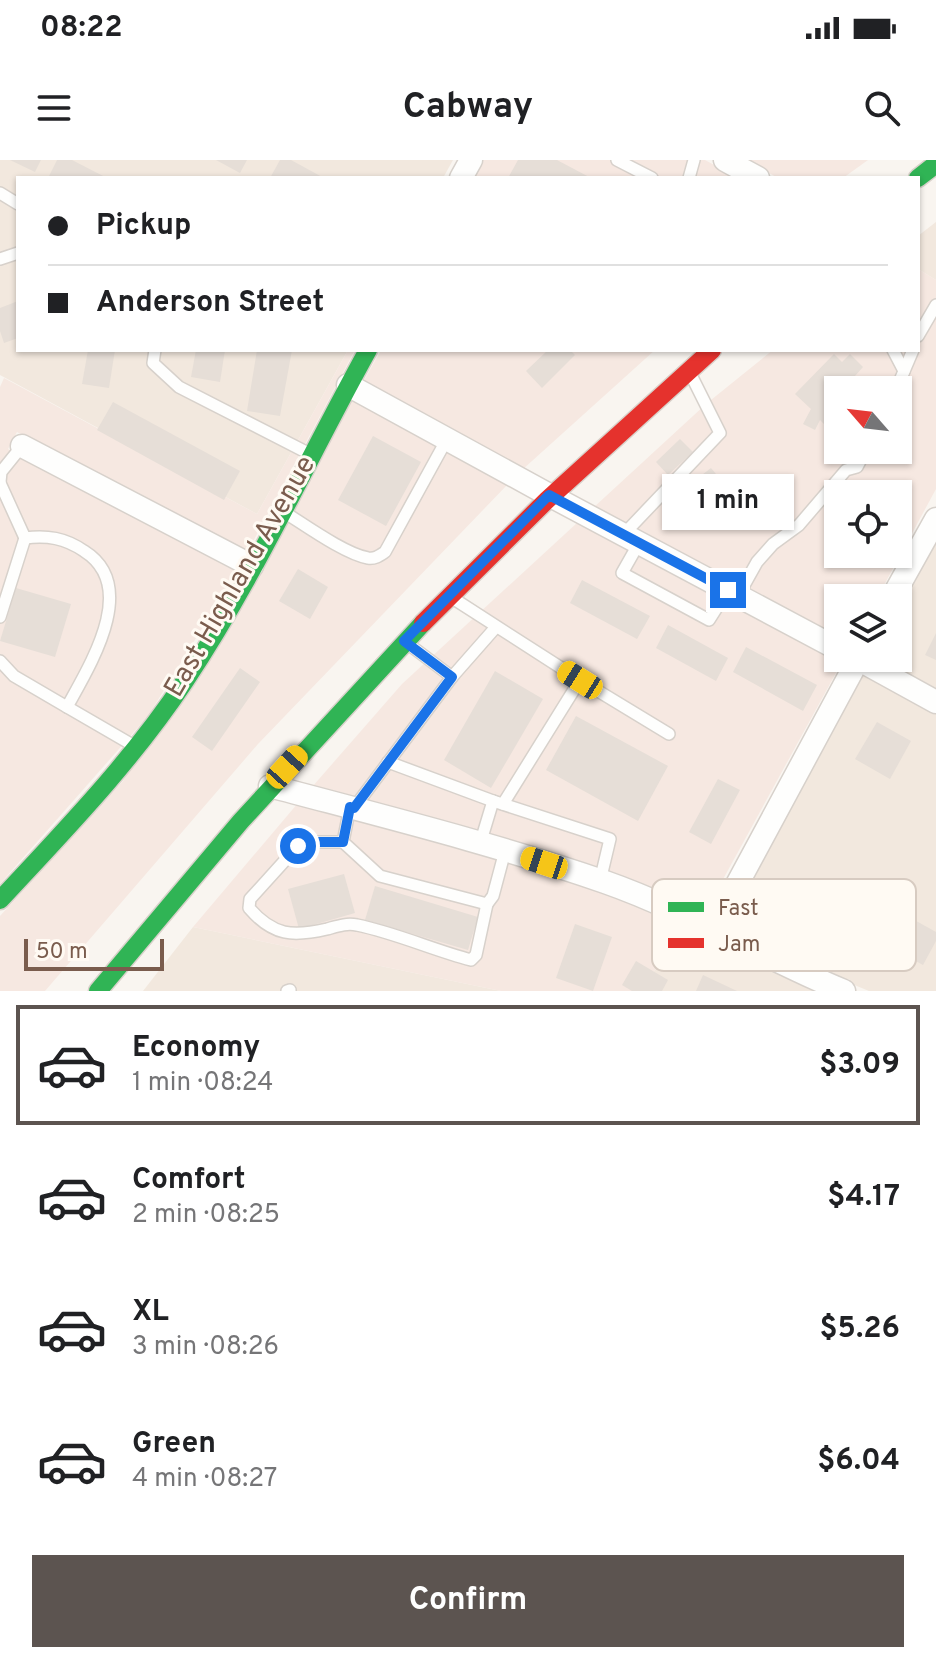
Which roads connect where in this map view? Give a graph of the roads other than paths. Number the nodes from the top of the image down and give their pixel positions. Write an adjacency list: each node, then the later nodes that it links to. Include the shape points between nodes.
1 (617, 160): 4 (lane)
2 (725, 160): 5 (street)
3 (936, 164): 6 (main road)
4 (648, 176)
5 (754, 176)
6 (920, 176)
7 (936, 305): 8 (lane)
8 (920, 333)
9 (155, 352): 20 (lane, via 153,363 179,387)
10 (367, 352): 17 (main road, East Highland Avenue)
11 (710, 352): 14 (main road)
12 (894, 352): 15 (lane)
13 (912, 352): 15 (lane)
14 (688, 370): 23 (main road); 27 (lane, via 720,433)
15 (904, 371): 16 (lane)
16 (902, 376)
17 (348, 385): 18 (street); 20 (main road, East Highland Avenue)
18 (447, 439): 23 (street); 24 (lane, via 385,552 376,558 353,553)
19 (22, 446): 22 (lane, via 1,472); 28 (street)
20 (311, 455): 24 (main road, East Highland Avenue)
21 (859, 464): 30 (lane, via 846,470 799,525 773,544)
22 (0, 482): 26 (lane)
23 (549, 495): 27 (street); 31 (main road)
24 (282, 511): 28 (main road, East Highland Avenue)
25 (936, 519): 29 (street)
26 (25, 538): 32 (lane); 42 (lane, via 52,537 76,546 97,561 108,580 109,610 102,636)
27 (631, 539): 30 (street); 30 (lane, via 622,573 709,620)
28 (252, 566): 44 (main road, East Highland Avenue, via 187,680)
29 (900, 584)
30 (733, 593): 35 (street)
31 (448, 596): 33 (lane); 34 (main road)
32 (0, 617)
33 (496, 627): 39 (lane); 40 (lane)
34 (404, 641): 39 (lane); 46 (main road)
35 (824, 641)
36 (0, 661): 42 (lane, via 14,676)
37 (844, 672): 52 (street)
38 (881, 672): 41 (street)
39 (452, 677): 45 (lane)
40 (580, 680): 43 (lane); 47 (lane)
41 (936, 702)
42 (67, 707): 44 (lane)
43 (669, 734)
44 (136, 747): 54 (main road, East Highland Avenue, via 11,881)
45 (388, 762): 47 (lane); 48 (lane)
46 (270, 786): 48 (street); 58 (main road)
47 (498, 802): 50 (lane); 53 (lane, via 610,839)
48 (352, 808): 49 (lane); 50 (street)
49 (343, 842): 56 (lane, via 380,876); 56 (lane, via 298,846 250,899 249,908 281,932 357,925 471,960)
50 (480, 844): 51 (street)
51 (505, 851): 53 (street); 56 (lane)
52 (738, 879)
53 (600, 881): 55 (street)
54 (0, 900)
55 (652, 903)
56 (487, 904)
57 (802, 971): 59 (street)
58 (98, 991)
59 (844, 991)

